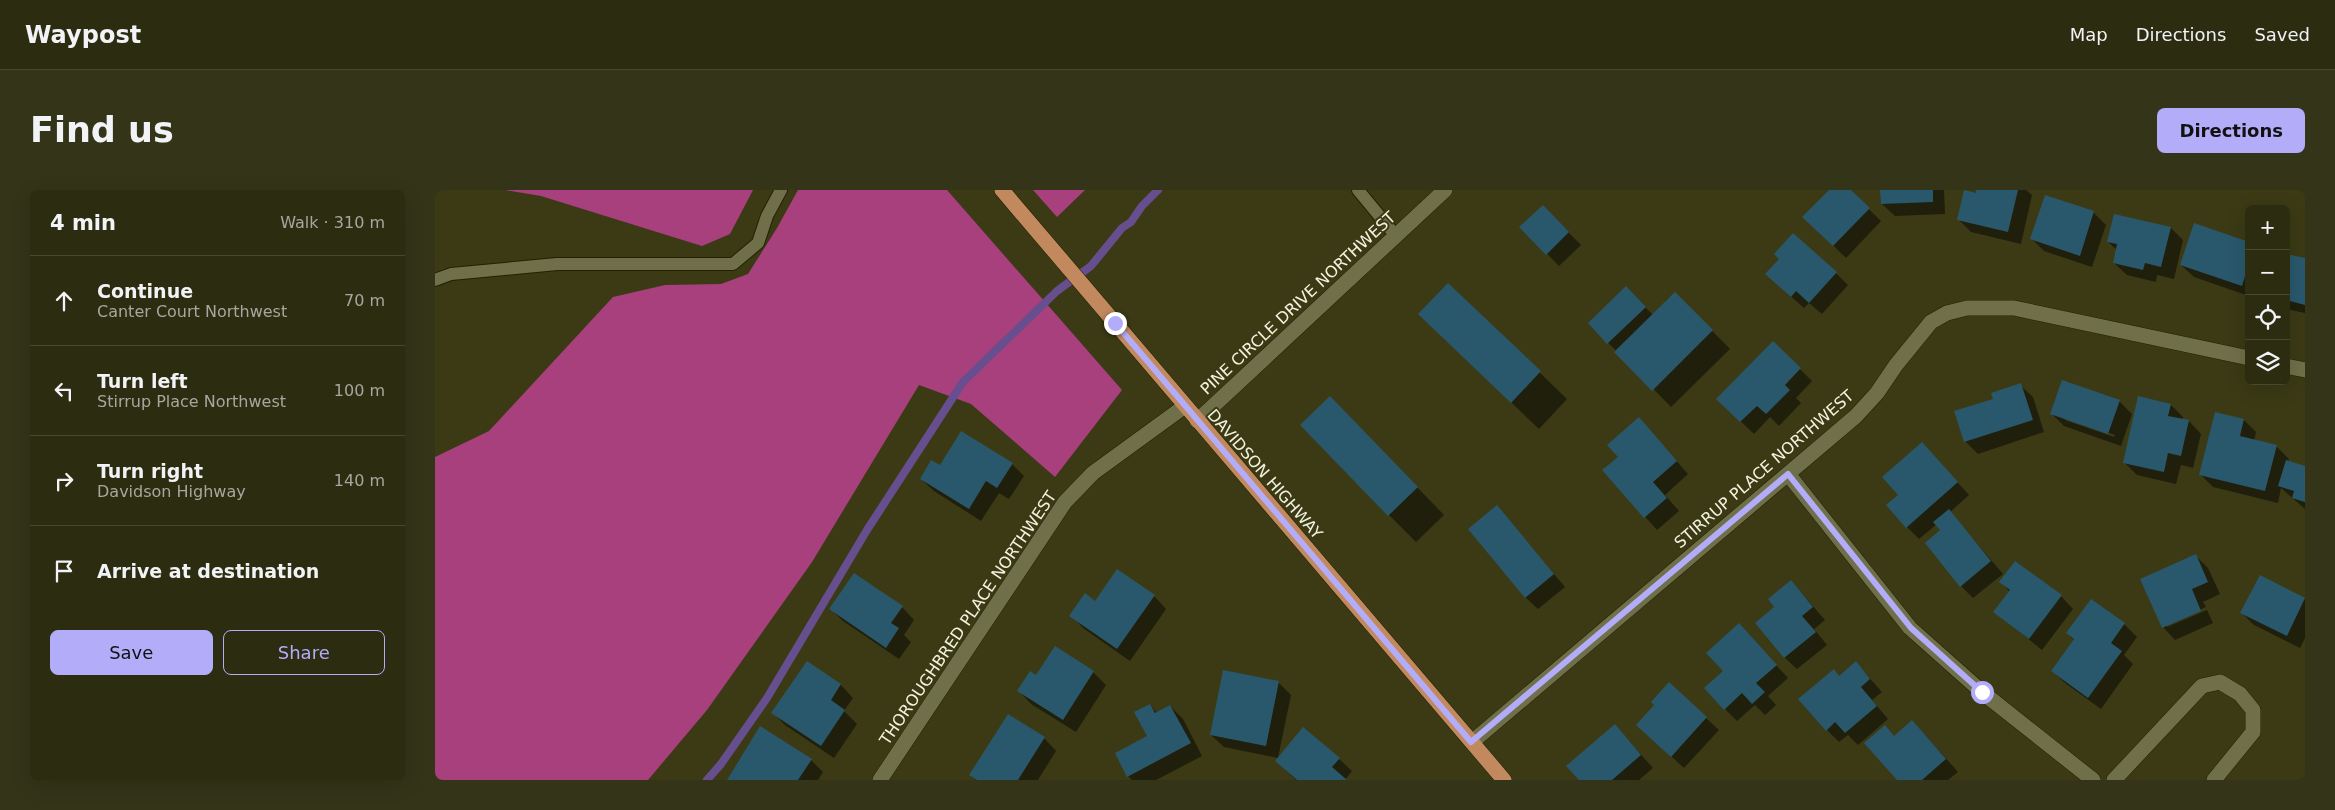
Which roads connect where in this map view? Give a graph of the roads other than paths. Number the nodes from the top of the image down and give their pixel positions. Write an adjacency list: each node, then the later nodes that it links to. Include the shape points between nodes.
1 (781, 190): 6 (lane, via 758,243 733,264 557,264 451,274)
2 (1358, 190): 5 (lane)
3 (1445, 190): 5 (street, PINE CIRCLE DRIVE NORTHWEST)
4 (1006, 195): 10 (main road, DAVIDSON HIGHWAY)
5 (1396, 236): 11 (street, PINE CIRCLE DRIVE NORTHWEST)
6 (435, 280)
7 (2245, 357): 12 (street, STIRRUP PLACE NORTHWEST, via 2014,308 1967,308 1947,313 1931,322 1877,393 1855,416)
8 (2290, 367): 9 (street)
9 (2305, 370)
10 (1185, 406): 11 (main road, DAVIDSON HIGHWAY); 14 (street, THOROUGHBRED PLACE NORTHWEST, via 1093,473 1065,502)
11 (1197, 422): 13 (main road, DAVIDSON HIGHWAY)
12 (1788, 474): 13 (street, STIRRUP PLACE NORTHWEST); 16 (street, via 1911,628 1982,692)
13 (1471, 742): 15 (main road, DAVIDSON HIGHWAY)
14 (880, 780)
15 (1504, 780)
16 (2093, 780)
17 (2114, 780): 18 (street, via 2202,686 2220,682 2240,694 2253,710 2253,732)
18 (2214, 780)

